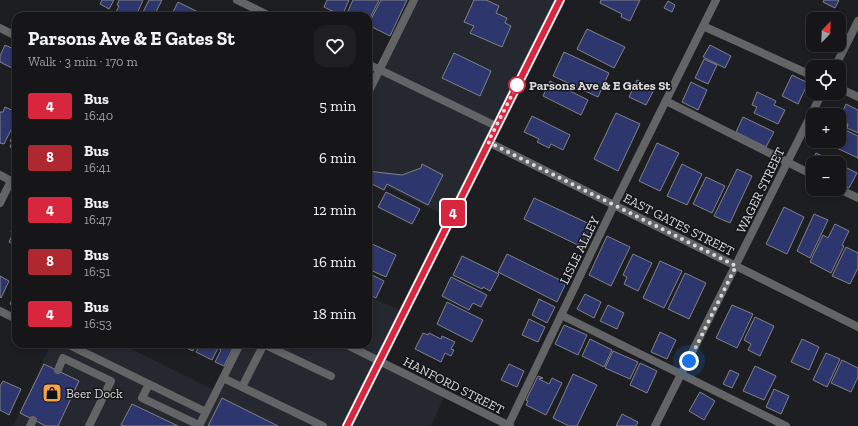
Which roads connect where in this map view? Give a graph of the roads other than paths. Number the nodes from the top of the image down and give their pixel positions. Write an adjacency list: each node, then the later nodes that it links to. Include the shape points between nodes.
1 (237, 0): 5 (street)
2 (414, 0): 12 (street)
3 (560, 0): 19 (main road)
4 (716, 0): 7 (street, LISLE ALLEY)
5 (262, 12)
6 (858, 21): 10 (street)
7 (703, 26): 13 (street); 18 (street, LISLE ALLEY)
8 (0, 28): 9 (street)
9 (12, 34)
10 (838, 60)
11 (372, 66): 12 (street)
12 (379, 69): 14 (street); 19 (street)
13 (806, 73)
14 (372, 84)
15 (846, 92): 16 (street)
16 (858, 98)
17 (819, 100): 21 (street, WAGER STREET)
18 (666, 102): 21 (street); 29 (street, LISLE ALLEY)
19 (496, 126): 20 (main road)
20 (488, 142): 29 (street, EAST GATES STREET); 41 (main road)
21 (788, 162): 22 (street); 30 (street, WAGER STREET)
22 (806, 171)
23 (0, 175): 24 (street)
24 (12, 181)
25 (12, 185): 28 (street)
26 (846, 192): 27 (street)
27 (858, 198)
28 (0, 203)
29 (614, 205): 30 (street, EAST GATES STREET); 32 (street, LISLE ALLEY)
30 (736, 266): 34 (street, EAST GATES STREET); 44 (street, WAGER STREET)
31 (0, 311): 33 (street)
32 (562, 315): 44 (street); 54 (street, LISLE ALLEY)
33 (12, 317)
34 (858, 327)
35 (75, 348): 40 (street)
36 (238, 348): 46 (street)
37 (261, 348): 48 (street)
38 (272, 348): 45 (street)
39 (354, 348): 41 (street, HANFORD STREET)
40 (94, 357): 43 (street); 47 (street)
41 (379, 360): 53 (main road); 54 (street, HANFORD STREET)
42 (58, 370): 43 (street, via 63,358)
43 (88, 370): 50 (street, via 111,381)
44 (682, 374): 55 (street, WAGER STREET); 56 (street)
45 (331, 376)
46 (223, 378): 48 (street); 49 (street)
47 (149, 384): 49 (street); 51 (street, via 142,398)
48 (242, 387): 52 (street)
49 (206, 412): 51 (street)
50 (89, 426)
51 (199, 426)
52 (323, 426)
53 (347, 426)
54 (509, 426)
55 (655, 426)
56 (786, 426)

